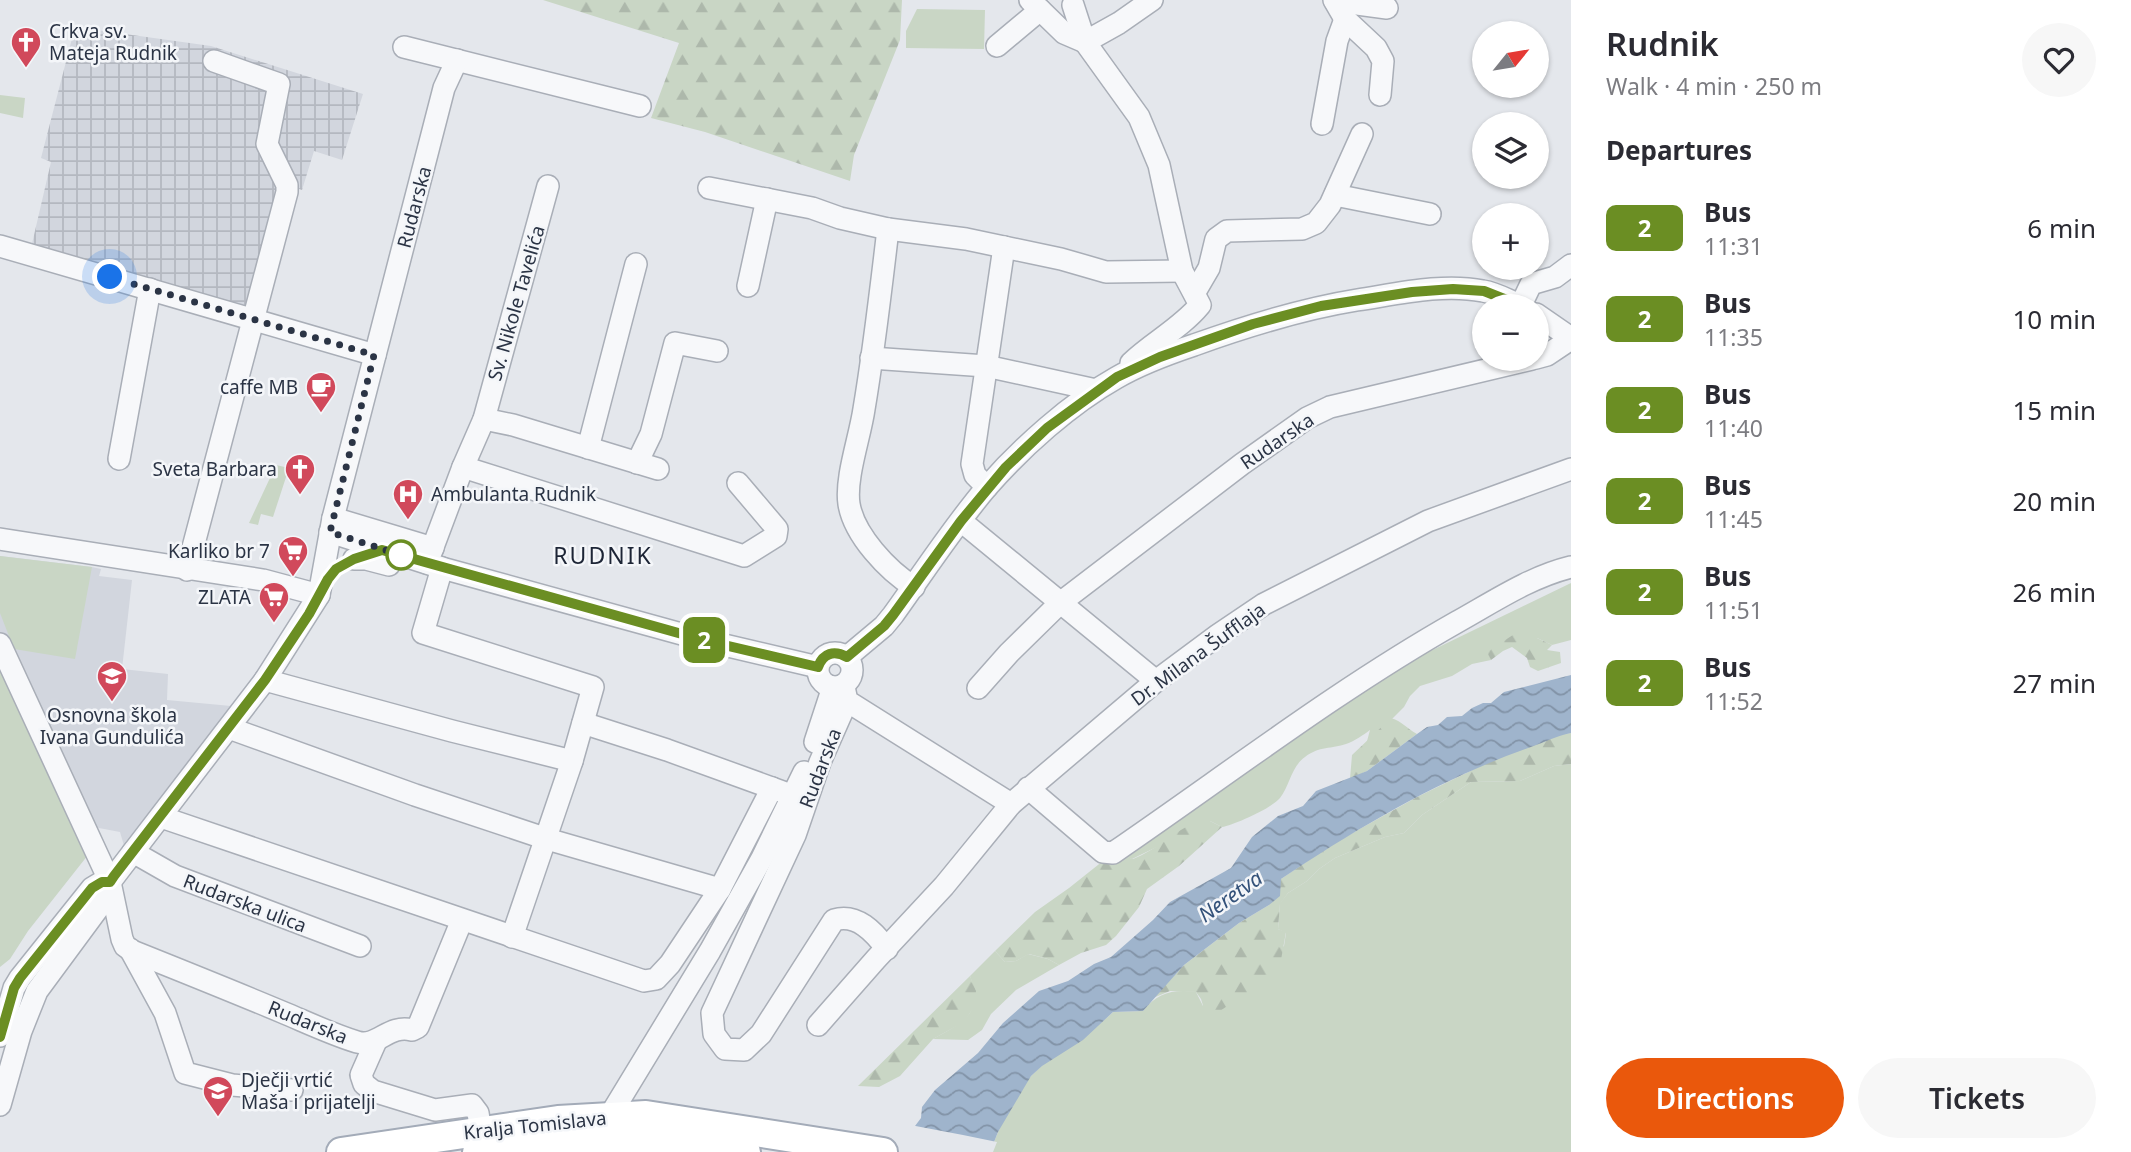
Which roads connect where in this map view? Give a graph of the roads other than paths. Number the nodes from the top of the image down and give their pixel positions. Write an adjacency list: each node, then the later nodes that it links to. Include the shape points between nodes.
1 (1152, 0): 6 (street)
2 (1035, 5): 6 (street, via 1064,33); 7 (street)
3 (1073, 5): 6 (street)
4 (1338, 7): 5 (street); 11 (street, via 1383,61); 13 (street, via 1337,41)
5 (1387, 8)
6 (1086, 42): 25 (street, via 1139,117 1155,155)
7 (997, 46)
8 (404, 47): 9 (street)
9 (457, 60): 12 (street); 36 (street, Rudarska, via 444,88)
10 (214, 61): 31 (street, via 279,84 267,144 287,192)
11 (1380, 95)
12 (640, 106)
13 (1322, 124)
14 (1362, 134): 17 (street)
15 (548, 186): 42 (street, Sv. Nikole Tavelića)
16 (709, 188): 18 (street)
17 (1335, 195): 19 (street); 28 (street, via 1316,223 1302,229 1227,231 1216,239 1209,268)
18 (766, 200): 20 (street); 26 (street)
19 (1430, 214)
20 (888, 229): 22 (street); 37 (street)
21 (0, 246): 27 (street)
22 (1004, 247): 25 (street, via 1106,272); 38 (street)
23 (636, 264): 43 (street)
24 (1571, 265): 30 (street, via 1555,278 1531,284)
25 (1182, 271): 28 (street)
26 (748, 286)
27 (150, 289): 31 (street); 44 (street)
28 (1195, 292): 40 (street, via 1200,305 1192,315 1149,346)
29 (1492, 294): 40 (street, via 1453,289 1321,306 1253,324)
30 (1527, 294)
31 (253, 319): 36 (street); 56 (street)
32 (1549, 323): 33 (street)
33 (1571, 339): 35 (street, Rudarska)
34 (717, 351): 43 (street, via 675,343 651,434 648,466)
35 (1549, 354)
36 (374, 355): 50 (street, Rudarska)
37 (871, 358): 38 (street); 57 (street, via 849,504 868,545 900,579)
38 (986, 366): 41 (street); 48 (street, via 972,464)
39 (1480, 371): 59 (street, Rudarska, via 1330,407 1307,418)
40 (1117, 377): 41 (street)
41 (1096, 390): 48 (street, via 1047,428)
42 (484, 419): 43 (street); 45 (street, Sv. Nikole Tavelića)
43 (588, 448)
44 (118, 459)
45 (463, 467): 47 (street, via 744,556 776,536 777,529); 54 (street, Sv. Nikole Tavelića)
46 (1571, 470): 64 (street, Dr. Milana Šufflaja, via 1428,521 1333,567 1264,604)
47 (738, 483)
48 (987, 487): 49 (street)
49 (961, 521): 57 (street); 59 (street)
50 (331, 525): 52 (street); 54 (street); 58 (street, Rudarska)
51 (0, 539): 56 (street)
52 (382, 550): 53 (street); 54 (street)
53 (354, 559): 54 (street, via 423,574); 58 (street, via 336,569)
54 (436, 561): 62 (street, via 707,641); 67 (street, via 423,633 593,687)
55 (1571, 567): 71 (street, via 1516,589 1419,644 1113,853 1103,852)
56 (187, 570): 58 (street, via 262,580)
57 (914, 587): 61 (street, via 884,626)
58 (319, 595): 63 (street, Rudarska)
59 (1060, 603): 64 (street); 65 (street, Rudarska)
60 (0, 644): 77 (street)
61 (847, 657): 62 (street, via 828,654); 66 (street, via 852,673)
62 (818, 667): 66 (street, via 823,682)
63 (265, 680): 68 (street, Rudarska); 69 (street)
64 (1156, 681): 71 (street, Dr. Milana Šufflaja)
65 (978, 688)
66 (841, 691): 72 (street, via 823,721); 73 (street, Rudarska); 81 (street, Rudarska, via 795,835 712,1013 714,1034 724,1049 744,1050 761,1034 834,920 855,920)
67 (583, 723): 69 (street); 70 (street, Rudarska)
68 (229, 728): 74 (street, Rudarska); 75 (street)
69 (572, 761): 75 (street)
70 (772, 788): 72 (street); 78 (street, Rudarska)
71 (1028, 788): 73 (street, Dr. Milana Šufflaja)
72 (793, 795): 93 (street, via 710,951)
73 (1011, 804): 81 (street, Dr. Milana Šufflaja)
74 (161, 817): 76 (street, Rudarska); 79 (street, Rudarska)
75 (547, 839): 78 (street); 80 (street)
76 (133, 852): 77 (street, Rudarska); 82 (street, Rudarska ulica, via 175,877)
77 (110, 882): 83 (street, via 122,939); 84 (street, Rudarska, via 92,888); 85 (street, Rudarska, via 99,907)
78 (720, 889): 80 (street, Rudarska, via 656,979 644,981)
79 (462, 920): 80 (street, Rudarska); 88 (street, Rudarska, via 418,1027 384,1033)
80 (512, 937)
81 (891, 944): 86 (street, Dr. Milana Šufflaja)
82 (360, 946)
83 (131, 949): 88 (street, Rudarska, via 359,1042); 89 (street, via 165,1013 185,1073 232,1085)
84 (8, 982): 85 (street); 87 (street, Rudarska)
85 (37, 991): 90 (street, Rudarska)
86 (818, 1024)
87 (0, 1037)
88 (376, 1041): 92 (street, via 361,1074 364,1084 435,1110 472,1105 478,1113)
89 (292, 1090)
90 (0, 1105)
91 (641, 1127): 93 (main road, Kralja Tomislava); 95 (main road, via 701,1145); 96 (main road)
92 (479, 1141): 93 (main road, Kralja Tomislava); 93 (main road, Kralja Tomislava, via 558,1120); 94 (main road, Kralja Tomislava)
93 (584, 1142)
94 (341, 1152)
95 (746, 1152)
96 (883, 1152)

